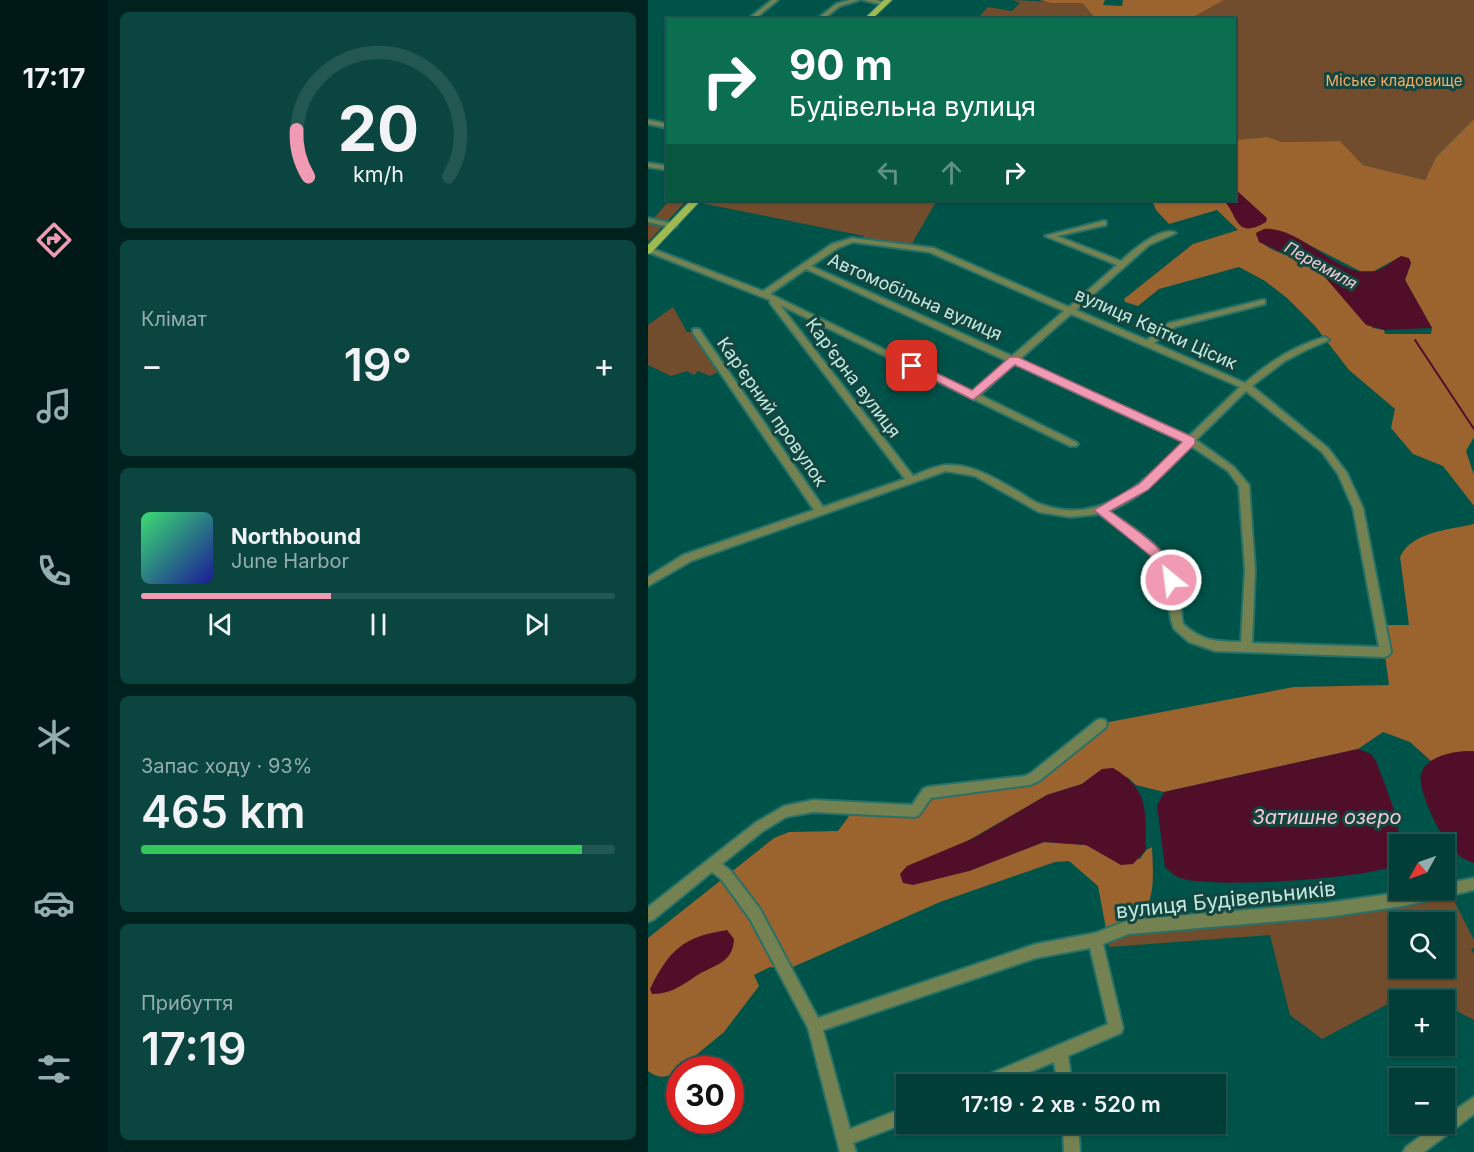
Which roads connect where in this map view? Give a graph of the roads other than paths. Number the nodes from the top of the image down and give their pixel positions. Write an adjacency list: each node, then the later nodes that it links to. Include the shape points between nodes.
1 (775, 0): 6 (street)
2 (856, 0): 7 (street, via 838,5)
3 (866, 0): 4 (street)
4 (875, 1): 5 (street)
5 (886, 2): 8 (main road)
6 (752, 18)
7 (821, 18)
8 (868, 18)
9 (648, 122): 10 (street)
10 (666, 126)
11 (648, 165): 12 (street)
12 (666, 168)
13 (695, 201): 16 (main road)
14 (648, 220): 16 (street)
15 (1103, 223): 19 (street, via 1049,236)
16 (673, 226): 18 (main road)
17 (1172, 233): 19 (street, via 1146,243)
18 (648, 250): 21 (street)
19 (1122, 264): 23 (street)
20 (806, 266): 21 (street, вулиця Квітки Цісик); 23 (street, вулиця Квітки Цісик, via 852,240 910,247 939,252); 27 (street, Автомобільна вулиця)
21 (767, 295): 29 (street); 32 (street, Карʼєрна вулиця)
22 (1262, 302): 26 (street, via 1172,325)
23 (1071, 309): 26 (street, вулиця Квітки Цісик); 27 (street)
24 (696, 331): 34 (street, Карʼєрний провулок)
25 (1325, 340): 28 (street, via 1291,353)
26 (1148, 344): 28 (street, вулиця Квітки Цісик)
27 (1014, 360): 29 (street); 30 (street, Автомобільна вулиця)
28 (1247, 387): 30 (street); 36 (street, вулиця Квітки Цісик, via 1325,450 1346,481 1358,508 1385,652)
29 (973, 396): 31 (street)
30 (1191, 441): 33 (street, via 1143,487); 36 (street, Автомобільна вулиця, via 1232,469 1244,484 1250,570)
31 (1073, 444)
32 (910, 479): 33 (street, via 946,468 961,468 1039,508 1071,513); 34 (street)
33 (1101, 510): 36 (street, via 1165,564 1178,626 1183,632 1215,646)
34 (821, 512): 35 (street, via 687,558)
35 (648, 582)
36 (1246, 647)
37 (1101, 724): 38 (street, via 1026,781 927,793 915,811 813,806 784,812)
38 (712, 864): 40 (street); 42 (street, via 726,875 755,914)
39 (1474, 884): 41 (street, вулиця Будівельників, via 1327,910 1129,927)
40 (648, 915)
41 (1095, 940): 42 (street, вулиця Будівельників, via 1036,951); 43 (street, via 1116,1028)
42 (815, 1026): 49 (street)
43 (1060, 1054): 44 (street); 45 (street)
44 (1009, 1074)
45 (1063, 1074)
46 (1474, 1105): 51 (street)
47 (896, 1120): 49 (street)
48 (1071, 1134): 50 (street)
49 (846, 1146)
50 (1072, 1152)
51 (1412, 1152)

